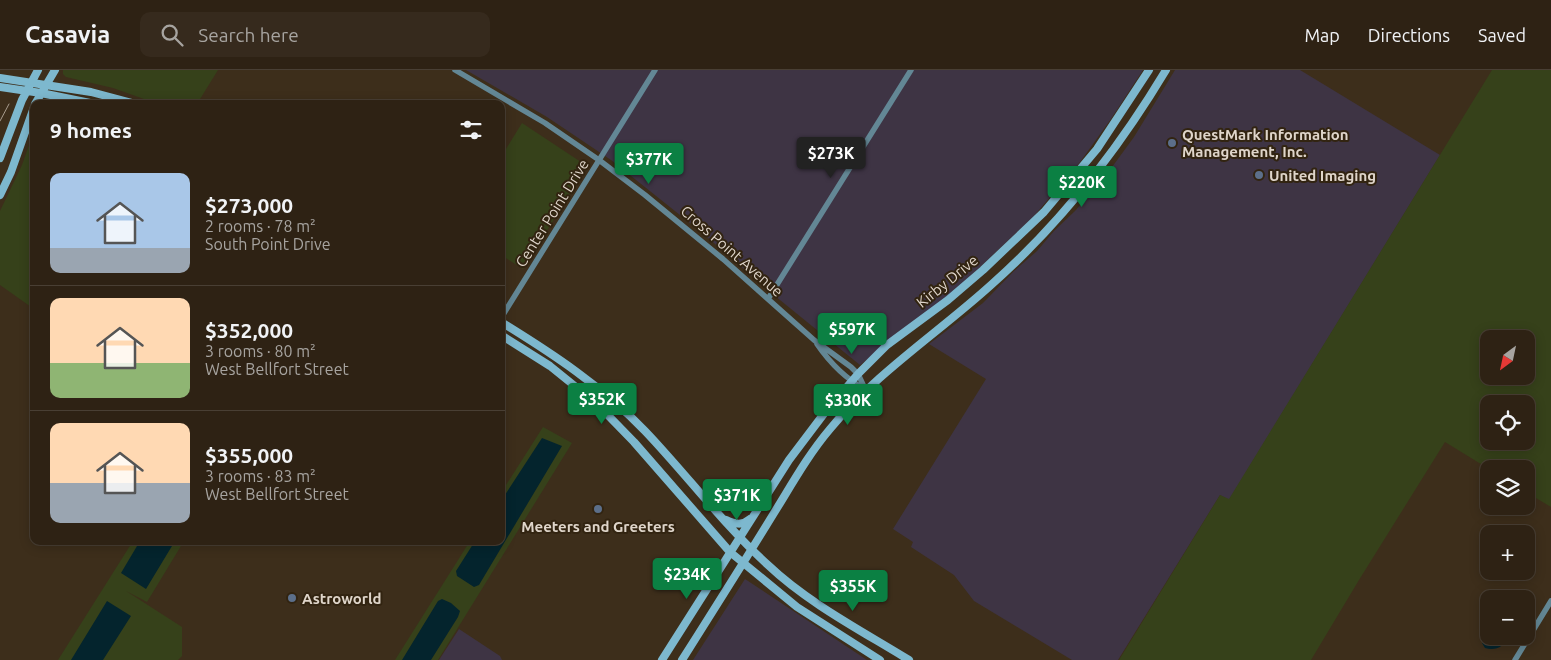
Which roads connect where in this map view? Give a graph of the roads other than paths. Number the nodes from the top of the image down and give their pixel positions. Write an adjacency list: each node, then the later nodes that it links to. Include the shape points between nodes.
1 (38, 70): 9 (main road)
2 (55, 70): 10 (main road)
3 (455, 70): 19 (street, Cross Point Avenue)
4 (655, 70): 19 (street, Center Point Drive)
5 (911, 70): 25 (street)
6 (1148, 70): 20 (main road, Kirby Drive, via 1096,149)
7 (1163, 71): 21 (main road, Kirby Drive, via 1131,126)
8 (0, 78): 9 (main road)
9 (32, 81): 10 (main road); 12 (main road)
10 (46, 84): 13 (main road); 16 (main road)
11 (0, 87): 12 (main road)
12 (26, 91): 13 (main road); 18 (main road)
13 (41, 93): 14 (main road); 15 (main road)
14 (38, 100)
15 (75, 100)
16 (121, 100)
17 (30, 119): 22 (main road)
18 (0, 158)
19 (599, 160): 25 (street, Cross Point Avenue, via 690,231); 27 (street, Center Point Drive)
20 (1079, 169): 21 (main road); 23 (main road, Kirby Drive)
21 (1092, 180): 24 (main road, Kirby Drive)
22 (0, 196)
23 (1024, 231): 24 (main road); 26 (main road, Kirby Drive)
24 (1036, 242): 28 (main road, Kirby Drive)
25 (768, 299): 31 (street, Cross Point Avenue)
26 (948, 300): 28 (main road); 32 (main road, Kirby Drive, via 887,346)
27 (505, 313)
28 (958, 313): 34 (main road, Kirby Drive)
29 (505, 323): 35 (main road, via 584,376)
30 (505, 338): 36 (main road, via 575,385)
31 (814, 340): 32 (street, Cross Point Avenue); 33 (street, Cross Point Avenue)
32 (858, 374): 33 (main road, Kirby Drive); 34 (street, Cross Point Avenue)
33 (851, 382): 34 (street, Cross Point Avenue); 37 (main road, Kirby Drive, via 797,448)
34 (866, 391): 40 (main road, Kirby Drive, via 830,429 802,467)
35 (645, 430): 36 (main road); 38 (main road)
36 (634, 442): 41 (main road)
37 (754, 517): 38 (main road, via 739,524); 39 (main road, Kirby Drive)
38 (722, 518): 39 (main road)
39 (740, 538): 40 (main road); 41 (main road, Kirby Drive)
40 (751, 550): 42 (main road, Kirby Drive); 44 (main road, via 786,581)
41 (730, 552): 42 (main road); 46 (main road, Kirby Drive)
42 (744, 563): 45 (main road, via 797,608); 47 (main road, Kirby Drive)
43 (1551, 601): 50 (street)
44 (839, 617): 45 (main road); 49 (main road)
45 (829, 629): 48 (main road)
46 (662, 660)
47 (682, 660)
48 (880, 660)
49 (909, 660)
50 (1515, 660)

